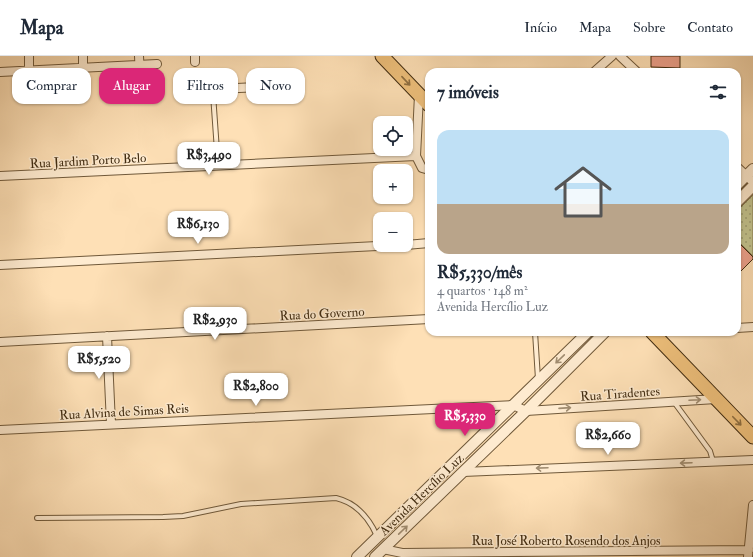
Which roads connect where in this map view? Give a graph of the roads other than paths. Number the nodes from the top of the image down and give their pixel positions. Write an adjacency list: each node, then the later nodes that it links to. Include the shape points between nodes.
1 (29, 56): 8 (street)
2 (83, 56): 9 (street)
3 (382, 56): 14 (main road, one-way to 14)
4 (612, 56): 10 (street)
5 (620, 56): 11 (street)
6 (139, 60): 7 (street); 9 (street)
7 (157, 64)
8 (30, 68)
9 (83, 68)
10 (598, 68)
11 (632, 68)
12 (0, 72): 13 (street)
13 (12, 72)
14 (419, 96): 15 (main road); 17 (street)
15 (425, 101)
16 (214, 104): 18 (lane)
17 (416, 156): 18 (street, Rua Jardim Porto Belo); 19 (street)
18 (218, 166): 22 (street, Rua Jardim Porto Belo)
19 (425, 169)
20 (741, 169): 21 (street)
21 (751, 175): 23 (street)
22 (0, 176)
23 (741, 182)
24 (753, 186): 25 (street)
25 (741, 198)
26 (425, 243): 27 (street)
27 (413, 244)
28 (373, 246): 29 (street)
29 (0, 265)
30 (425, 319): 33 (street, Rua do Governo)
31 (753, 327): 32 (street)
32 (741, 328)
33 (108, 336): 38 (street, Rua do Governo); 44 (street)
34 (535, 336): 39 (lane)
35 (584, 336): 39 (street, Avenida Hercílio Luz, one-way to 39)
36 (600, 336): 43 (street, Avenida Hercílio Luz)
37 (656, 336): 40 (main road)
38 (0, 342)
39 (538, 381): 42 (street, Avenida Hercílio Luz)
40 (716, 399): 41 (street, Rua Tiradentes, one-way to 40); 46 (main road, one-way to 46)
41 (674, 402): 43 (street, Rua Tiradentes, one-way to 41); 48 (lane, via 710,451)
42 (513, 406): 43 (street); 44 (street, Rua Alvina de Simas Reis); 52 (street, Avenida Hercílio Luz)
43 (526, 411): 49 (street, Avenida Hercílio Luz)
44 (111, 424): 45 (street, Rua Alvina de Simas Reis)
45 (0, 430)
46 (753, 437)
47 (753, 460): 48 (street)
48 (713, 462): 49 (street, one-way to 49)
49 (463, 472): 53 (street, Avenida Hercílio Luz, one-way to 49)
50 (753, 505): 54 (street)
51 (38, 518): 52 (lane, via 183,516 241,504 336,498 348,501 370,520)
52 (377, 537): 55 (street, Avenida Hercílio Luz)
53 (383, 549): 54 (street, Rua José Roberto Rosendo dos Anjos, via 402,553); 56 (street, Avenida Hercílio Luz)
54 (749, 554)
55 (357, 557)
56 (375, 557)

